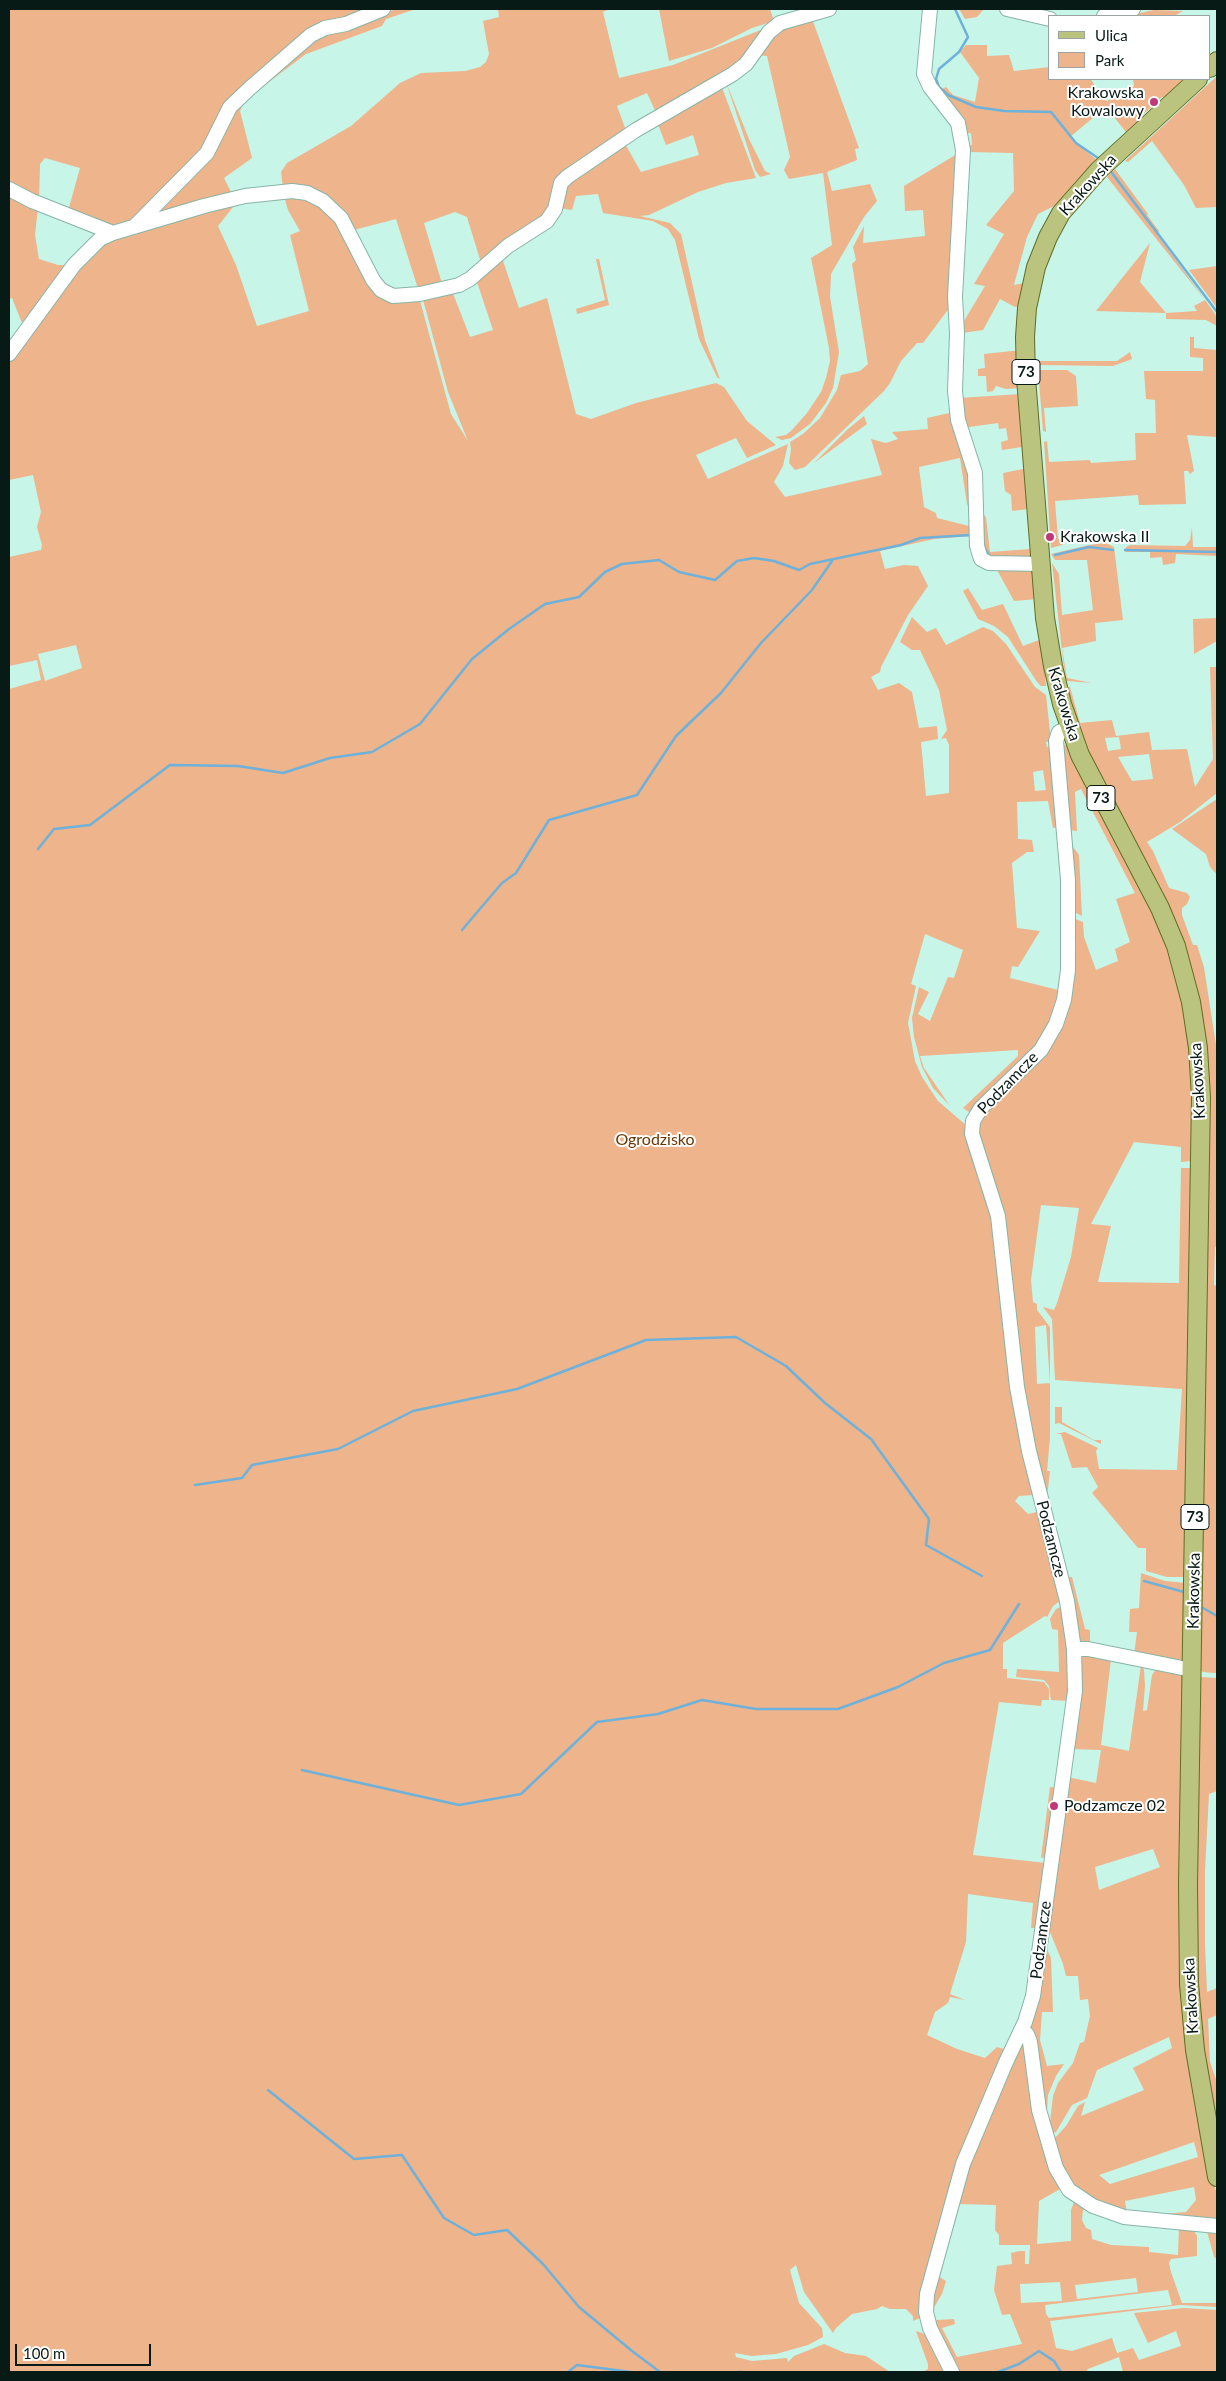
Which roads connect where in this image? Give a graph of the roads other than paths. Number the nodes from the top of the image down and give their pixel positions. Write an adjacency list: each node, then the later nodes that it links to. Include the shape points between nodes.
1 (383, 9): 10 (street, via 311,35 258,81 230,107 207,153)
2 (829, 9): 10 (street, via 780,23 740,69 636,130 567,177 561,183 555,209 547,221 508,246 470,279 452,287 400,297 385,293 373,280 337,212 301,191 245,196)
3 (930, 9): 13 (street, via 924,74 930,87 958,122 963,150 955,297 954,392 958,420 975,473 977,546 981,558 989,563)
4 (1007, 9): 7 (street)
5 (1132, 9): 6 (street)
6 (1108, 15)
7 (1048, 19)
8 (1197, 80): 13 (main road, Krakowska / 73, via 1072,199 1048,237 1036,267 1027,308 1026,378)
9 (9, 189): 11 (street)
10 (133, 227): 11 (street)
11 (113, 233): 12 (street, via 100,239 74,265)
12 (9, 354)
13 (1042, 564): 14 (main road, Krakowska / 73, via 1050,656)
14 (1070, 727): 15 (street, Podzamcze, via 1059,732 1056,741 1068,880 1068,970 1064,1000 1056,1024 1041,1050 981,1108 974,1118 972,1134 998,1216 1023,1421 1067,1600); 16 (main road, Krakowska / 73, via 1092,781 1170,931 1191,1002 1198,1048 1201,1097)
15 (1074, 1649): 16 (street); 17 (street, Podzamcze, via 1074,1702 1036,1981)
16 (1192, 1670): 18 (main road, Krakowska / 73, via 1189,1984 1194,2050)
17 (1021, 2030): 19 (street, via 1030,2042 1039,2110 1056,2168 1068,2190 1093,2206 1124,2217); 20 (street, Podzamcze, via 963,2164 928,2294 926,2312 930,2328)
18 (1217, 2176)
19 (1217, 2226)
20 (952, 2372)

